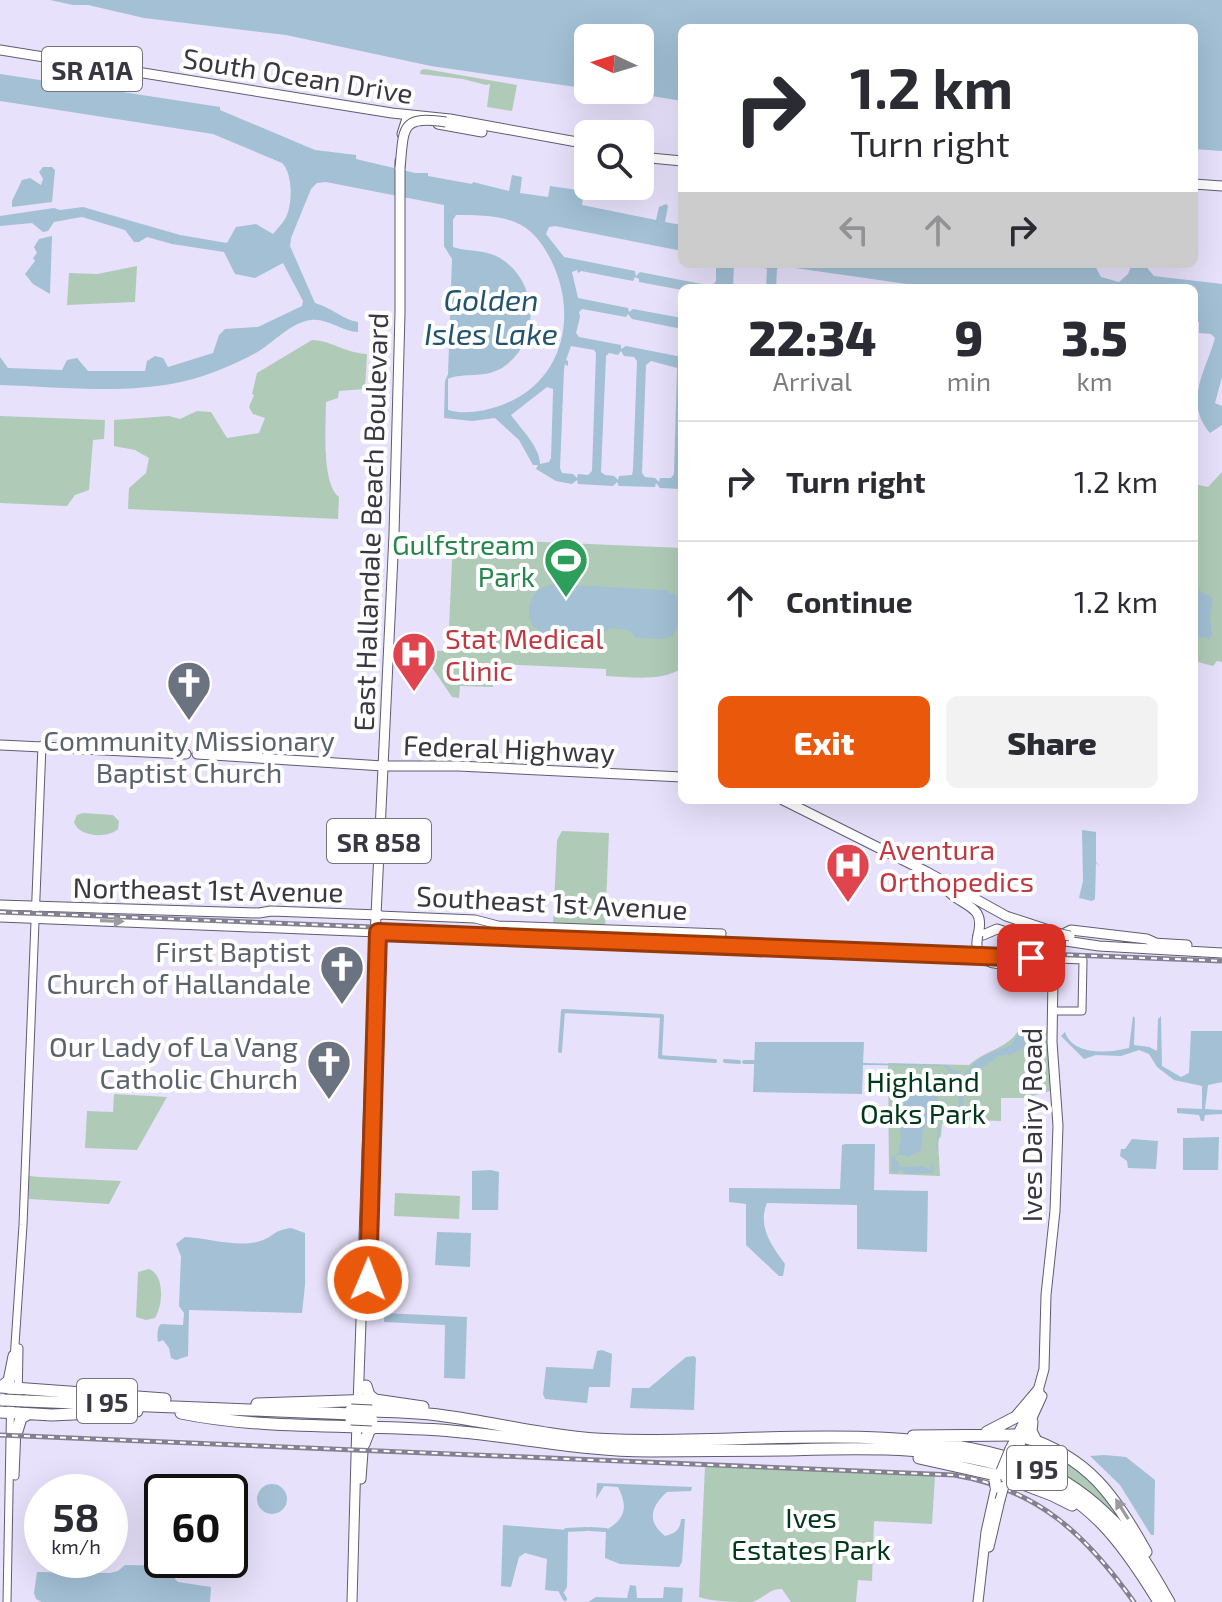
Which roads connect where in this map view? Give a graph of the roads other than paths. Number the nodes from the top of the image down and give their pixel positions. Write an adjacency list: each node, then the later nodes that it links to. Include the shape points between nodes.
1 (0, 52): 3 (main road, South Ocean Drive / SR A1A, via 375,112)
2 (445, 120): 3 (main road, South Ocean Drive / SR A1A); 4 (main road); 5 (main road, South Ocean Drive / SR A1A); 11 (main road, bridge, via 409,124)
3 (409, 122): 4 (main road, South Ocean Drive / SR A1A); 11 (main road, East Hallandale Beach Boulevard / SR 858, bridge); 14 (main road, East Hallandale Beach Boulevard / SR 858, bridge)
4 (434, 124): 6 (main road, South Ocean Drive / SR A1A)
5 (574, 144)
6 (574, 145)
7 (654, 156): 8 (main road)
8 (678, 158)
9 (678, 158): 10 (main road)
10 (654, 159)
11 (400, 168): 14 (main road, East Hallandale Beach Boulevard / SR 858)
12 (1198, 186): 13 (main road)
13 (1221, 187)
14 (401, 206): 15 (main road, East Hallandale Beach Boulevard / SR 858)
15 (401, 236): 16 (main road, East Hallandale Beach Boulevard / SR 858); 17 (main road, East Hallandale Beach Boulevard / SR 858, via 405,305)
16 (395, 479): 17 (main road); 18 (main road, East Hallandale Beach Boulevard / SR 858)
17 (400, 491): 19 (main road, East Hallandale Beach Boulevard / SR 858)
18 (392, 573): 19 (main road); 22 (main road, East Hallandale Beach Boulevard / SR 858)
19 (396, 592): 22 (main road, East Hallandale Beach Boulevard / SR 858)
20 (0, 745): 21 (main road, Federal Highway)
21 (42, 747): 22 (main road, Federal Highway); 32 (main road)
22 (385, 763): 23 (main road, Federal Highway); 23 (main road, Federal Highway); 29 (main road, East Hallandale Beach Boulevard / SR 858)
23 (561, 768): 24 (main road, Federal Highway); 25 (main road, Federal Highway)
24 (678, 774)
25 (678, 774)
26 (780, 804): 28 (main road)
27 (790, 804): 28 (main road)
28 (839, 831): 30 (main road); 34 (main road)
29 (380, 868): 35 (main road, East Hallandale Beach Boulevard / SR 858); 35 (main road, East Hallandale Beach Boulevard / SR 858)
30 (946, 889): 33 (main road); 38 (main road, via 977,912)
31 (0, 905): 32 (main road, Northeast 1st Avenue)
32 (35, 907): 35 (main road, Northeast 1st Avenue); 37 (main road)
33 (980, 908): 34 (main road); 40 (main road, via 1015,926)
34 (994, 909): 40 (main road)
35 (378, 915): 39 (main road, East Hallandale Beach Boulevard / SR 858); 42 (main road, Southeast 1st Avenue, via 722,933)
36 (0, 917): 37 (main road)
37 (34, 918): 39 (main road, one-way to 39); 47 (main road)
38 (980, 930): 40 (main road, via 995,929 1041,944); 45 (main road, Ives Dairy Road, bridge, via 976,949 989,963 1049,971)
39 (377, 932): 42 (main road); 46 (main road, SR 858)
40 (1060, 939): 41 (main road); 41 (main road, via 1073,930); 44 (main road); 45 (main road, Ives Dairy Road, bridge)
41 (1158, 944): 43 (main road)
42 (721, 945): 45 (main road, via 1083,960 1082,1011)
43 (1222, 946)
44 (1222, 953)
45 (1056, 1011): 50 (main road, Ives Dairy Road, via 1061,1182); 50 (main road, Ives Dairy Road, via 1052,1042 1058,1126 1046,1295)
46 (368, 1153): 48 (main road, SR 858); 48 (main road, SR 858)
47 (22, 1238): 49 (main road); 53 (main road)
48 (366, 1258): 51 (main road, SR 858); 51 (main road, SR 858)
49 (14, 1356): 53 (highway)
50 (1049, 1364): 52 (main road, Ives Dairy Road); 60 (main road, Ives Dairy Road)
51 (362, 1386): 58 (highway); 58 (highway, via 370,1396)
52 (1038, 1391): 61 (highway, via 1011,1420); 62 (main road, Ives Dairy Road)
53 (11, 1402): 54 (highway, I 95); 54 (highway, I 95, via 137,1411); 55 (highway); 57 (highway); 69 (main road)
54 (185, 1408): 55 (highway, I 95); 58 (highway, via 248,1421); 59 (highway, I 95)
55 (241, 1409): 56 (highway, I 95); 58 (highway); 59 (highway)
56 (321, 1409): 57 (highway); 58 (highway, I 95)
57 (262, 1410): 58 (highway)
58 (362, 1417): 59 (highway, I 95); 63 (highway, I 95, via 432,1414 616,1440); 65 (highway, I 95, via 614,1450); 66 (main road); 66 (main road, via 356,1461); 72 (highway, via 448,1422 607,1447 869,1445 985,1459 1036,1474 1093,1511)
59 (300, 1418)
60 (1032, 1422): 62 (main road, Ives Dairy Road); 64 (highway)
61 (971, 1435): 62 (highway); 63 (highway)
62 (1020, 1436): 64 (highway); 67 (main road, Ives Dairy Road, bridge)
63 (847, 1438): 72 (highway, I 95, via 976,1450 1055,1477 1107,1515 1136,1549)
64 (1036, 1441): 72 (highway, one-way to 64, via 1111,1494 1076,1462)
65 (807, 1449): 67 (highway, via 892,1453); 68 (highway, I 95, via 906,1450 965,1457 1022,1472 1085,1507)
66 (360, 1476): 70 (main road)
67 (1002, 1482): 68 (highway, via 1052,1495 1082,1511); 71 (main road, Ives Dairy Road)
68 (1130, 1555): 72 (highway, I 95)
69 (8, 1601)
70 (354, 1602)
71 (980, 1602)
72 (1166, 1602)

